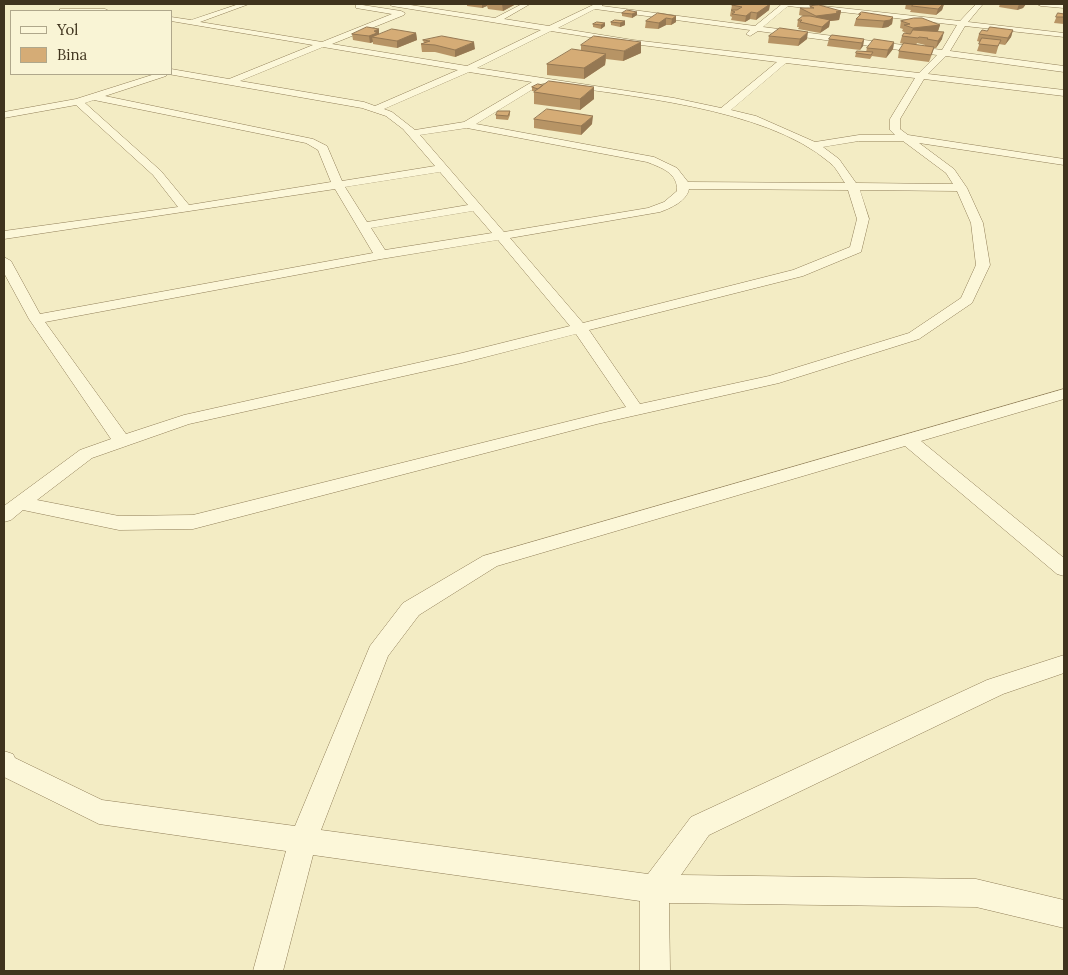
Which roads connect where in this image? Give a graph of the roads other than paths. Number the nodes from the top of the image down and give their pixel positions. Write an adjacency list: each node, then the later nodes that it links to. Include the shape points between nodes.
1 (245, 4): 15 (street)
2 (392, 4): 14 (street)
3 (527, 4): 14 (street)
4 (787, 4): 11 (street); 20 (street)
5 (853, 4): 11 (street)
6 (980, 4): 17 (street)
7 (1041, 4): 10 (street)
8 (597, 5): 19 (street); 20 (street)
9 (359, 6): 12 (street)
10 (1064, 6)
11 (846, 10): 17 (street)
12 (400, 13): 16 (street); 22 (street)
13 (172, 19): 15 (street)
14 (497, 20): 19 (street)
15 (192, 22): 18 (street); 22 (street)
16 (479, 24)
17 (962, 24): 21 (street); 24 (street)
18 (172, 28)
19 (549, 28): 23 (street, via 634,42); 26 (street)
20 (755, 28): 23 (street); 24 (street)
21 (1064, 34)
22 (324, 44): 26 (street); 32 (street)
23 (739, 47): 25 (street)
24 (945, 52): 27 (street); 30 (street)
25 (784, 60): 30 (street); 37 (street)
26 (468, 69): 31 (street); 36 (street)
27 (1064, 69)
28 (172, 72): 32 (street)
29 (160, 75): 34 (street)
30 (921, 76): 33 (street); 41 (street, via 895,119 896,130)
31 (540, 80): 37 (street); 39 (street)
32 (230, 82): 36 (street)
33 (1064, 93)
34 (94, 97): 35 (street); 45 (street, via 309,141 322,148)
35 (78, 102): 38 (street); 50 (street, via 157,172)
36 (376, 109): 40 (street, via 389,114)
37 (724, 112): 42 (street, via 753,118)
38 (4, 115)
39 (467, 125): 40 (street); 46 (street, via 650,159 678,173)
40 (414, 133): 44 (street)
41 (908, 138): 42 (street, via 860,138); 43 (street); 48 (street, via 950,171)
42 (814, 145): 47 (street, via 835,161)
43 (1064, 162)
44 (443, 168): 45 (street); 49 (street)
45 (338, 185): 50 (street); 51 (street)
46 (684, 185): 47 (street); 53 (street, via 683,192 672,202 651,211)
47 (853, 187): 48 (street); 57 (street, via 863,219 856,249 798,273)
48 (961, 188): 59 (street, via 977,223 983,265 967,300 960,306 914,336 773,380)
49 (476, 207): 51 (street); 53 (street)
50 (186, 209): 52 (street)
51 (363, 226): 54 (street)
52 (4, 235)
53 (500, 235): 54 (street); 57 (street)
54 (381, 255): 56 (street)
55 (4, 261): 56 (street)
56 (36, 318): 61 (street)
57 (580, 328): 59 (street); 61 (street, via 462,358 184,420)
58 (1064, 394): 60 (street)
59 (636, 410): 62 (street, via 193,522 119,523)
60 (908, 440): 63 (street); 66 (street, via 490,561 411,609 378,652)
61 (122, 442): 62 (street, via 86,454)
62 (8, 511)
63 (1064, 569)
64 (1064, 664): 67 (street, via 995,687 700,826)
65 (4, 762): 66 (street, via 6,766 99,812)
66 (303, 840): 67 (street); 69 (street)
67 (654, 889): 68 (street, via 976,893); 70 (street)
68 (1064, 914)
69 (268, 971)
70 (655, 971)

